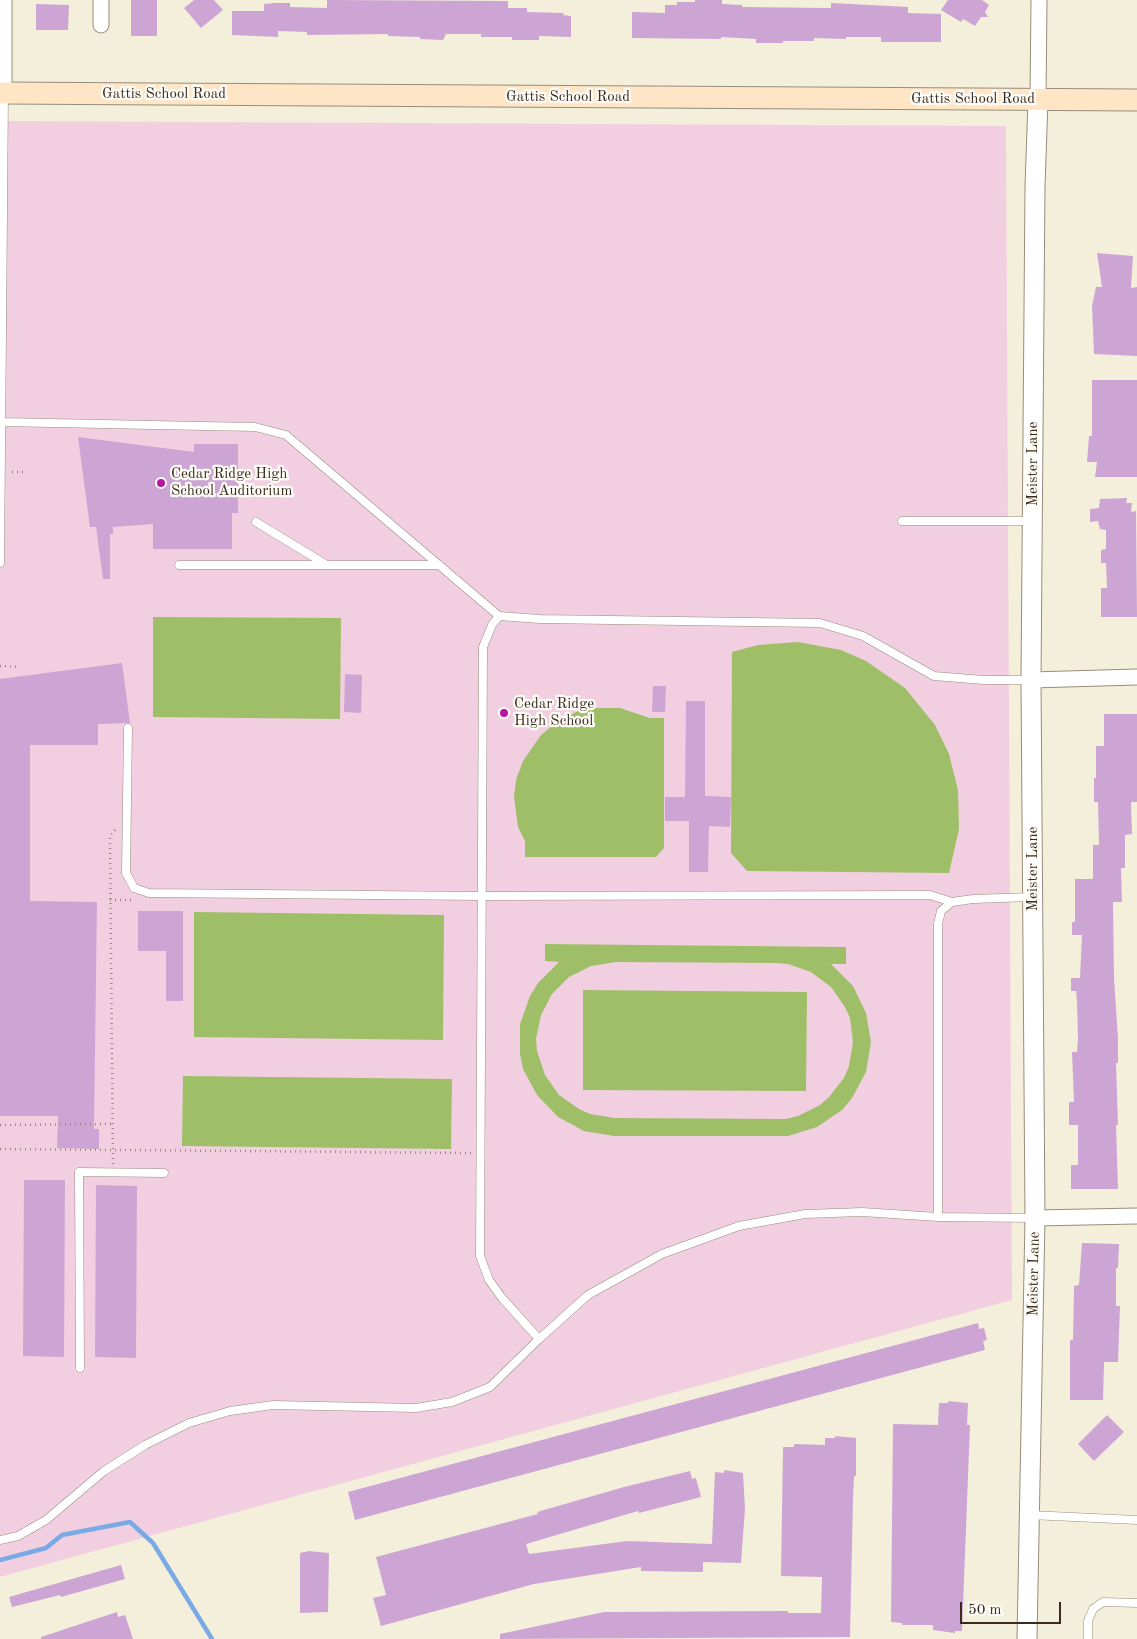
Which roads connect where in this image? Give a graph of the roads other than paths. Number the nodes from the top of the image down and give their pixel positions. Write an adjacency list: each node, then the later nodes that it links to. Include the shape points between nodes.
1 (4, 0): 5 (street)
2 (101, 0): 4 (street)
3 (1039, 0): 6 (street)
4 (101, 25)
5 (2, 93): 6 (main road, Gattis School Road); 8 (lane)
6 (1038, 100): 7 (main road, Gattis School Road); 10 (street, Meister Lane)
7 (1137, 100)
8 (1, 422): 12 (lane); 15 (lane, via 254,427 286,435)
9 (902, 521): 10 (lane)
10 (1032, 521): 18 (street, Meister Lane)
11 (256, 522): 14 (lane)
12 (0, 563)
13 (179, 565): 14 (lane)
14 (326, 565): 15 (lane)
15 (439, 565): 16 (lane)
16 (499, 616): 18 (lane, via 540,620 820,622 863,636 934,676); 20 (lane, via 483,647)
17 (1137, 677): 18 (street)
18 (1031, 680): 21 (street, Meister Lane)
19 (128, 728): 20 (lane, via 126,873 134,888 144,892)
20 (482, 896): 22 (lane, via 930,895); 27 (lane, via 480,1256 489,1280)
21 (1033, 897): 22 (lane, via 973,898); 26 (street, Meister Lane)
22 (952, 902): 25 (lane, via 941,911 938,924)
23 (164, 1173): 28 (lane, via 79,1172)
24 (1137, 1216): 26 (street)
25 (938, 1217): 26 (lane); 27 (lane, via 862,1212 805,1214 739,1226 662,1254 588,1295)
26 (1035, 1218): 29 (street, Meister Lane)
27 (539, 1339): 31 (lane, via 490,1387 452,1402 416,1408 273,1405 230,1411 189,1423 104,1472 46,1520 18,1536)
28 (80, 1368)
29 (1030, 1515): 30 (lane); 33 (street, Meister Lane)
30 (1137, 1520)
31 (0, 1540)
32 (1137, 1602): 34 (lane, via 1103,1602 1094,1609 1088,1621)
33 (1027, 1639)
34 (1088, 1639)

